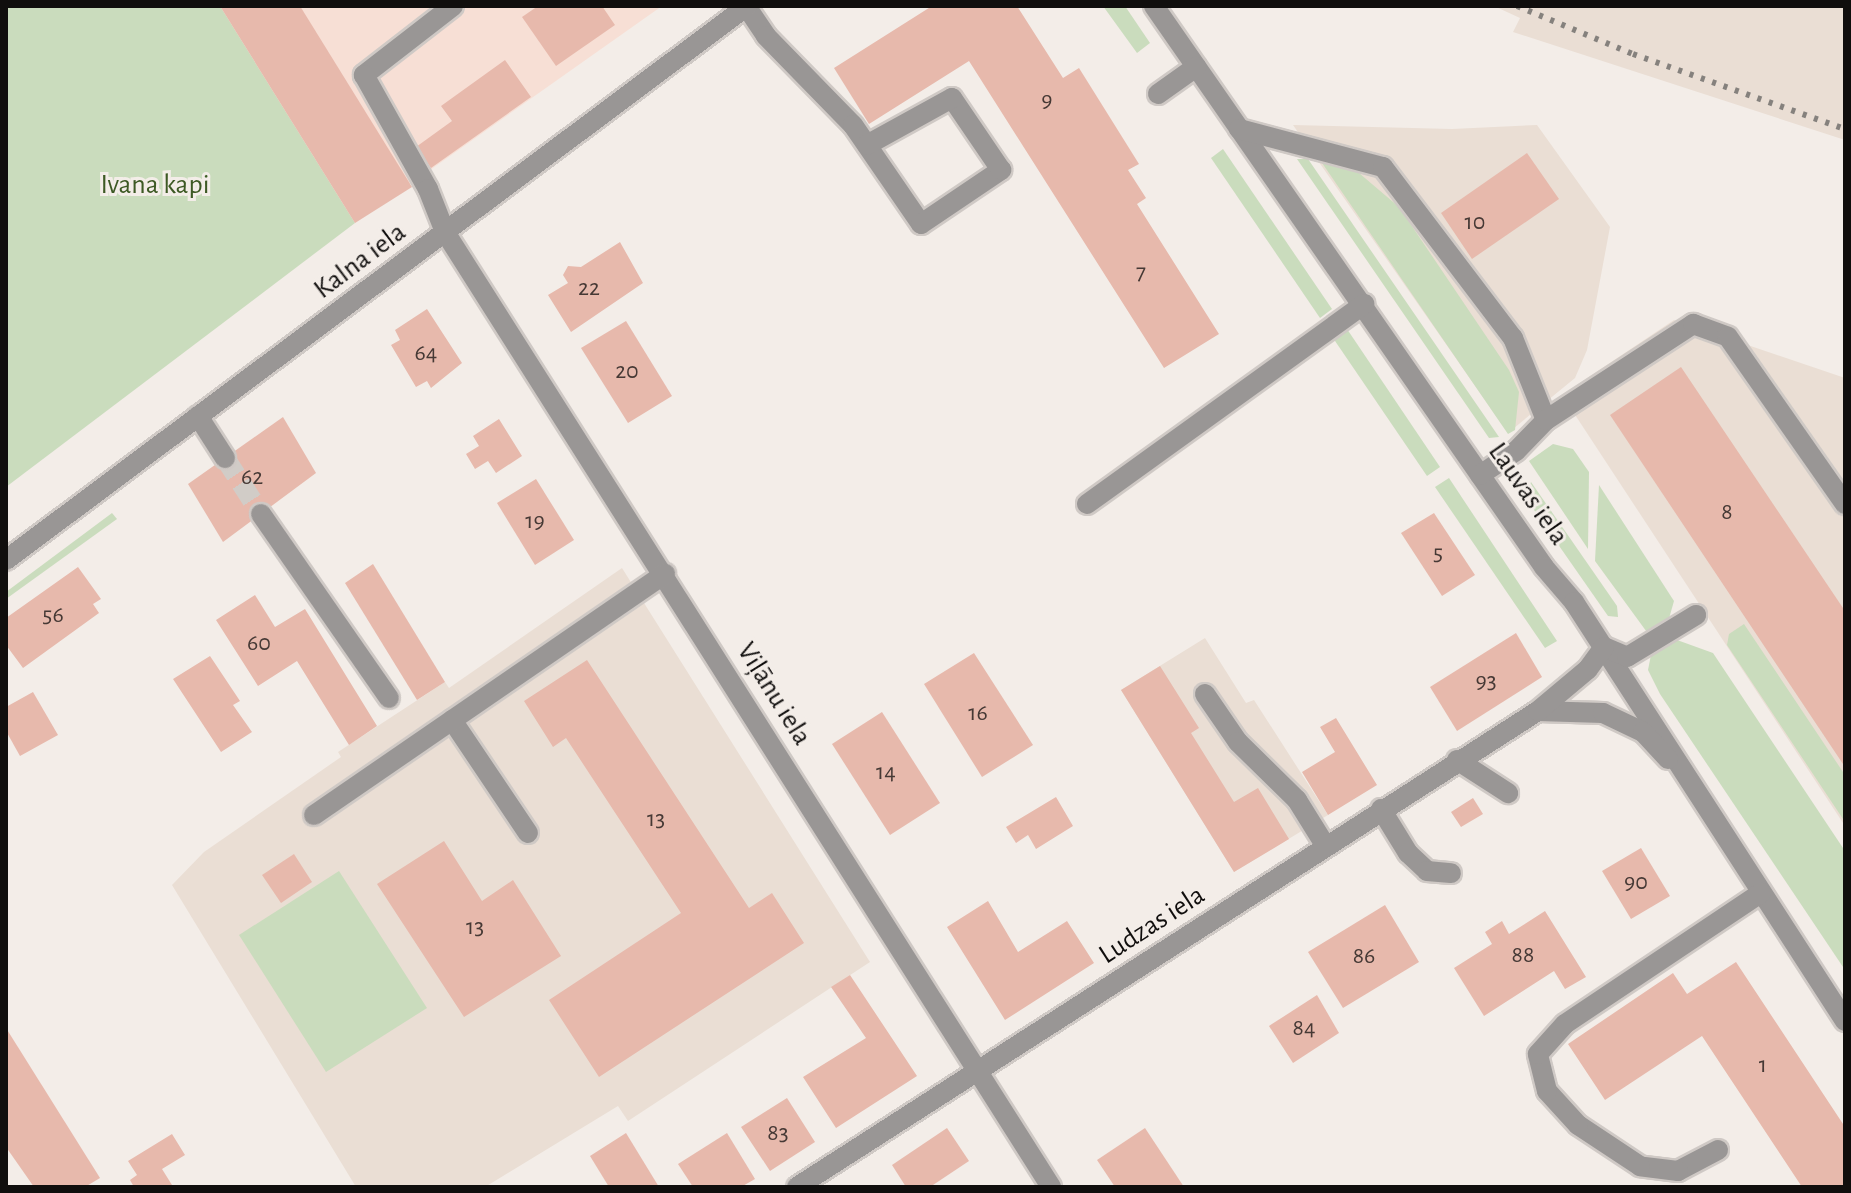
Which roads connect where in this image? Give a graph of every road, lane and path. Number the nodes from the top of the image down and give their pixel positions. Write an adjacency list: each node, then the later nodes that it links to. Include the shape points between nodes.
1 (453, 6): 8 (street, Viļānu iela, via 364,75 428,189)
2 (746, 6): 7 (street, via 766,36); 8 (street, Kalna iela)
3 (1154, 6): 4 (street, Lauvas iela)
4 (1196, 67): 5 (street); 6 (street, Lauvas iela)
5 (1158, 94)
6 (1239, 129): 9 (street, Lauvas iela); 11 (street, via 1383,167 1513,338)
7 (867, 145): 7 (street, via 921,224 1001,170 952,98)
8 (445, 232): 10 (street, Kalna iela); 18 (street, Viļānu iela)
9 (1364, 304): 13 (street, Lauvas iela); 14 (street, via 1202,416)
10 (198, 416): 12 (street); 17 (street, Kalna iela)
11 (1546, 420): 13 (street, via 1516,451); 15 (street, via 1693,324 1728,337)
12 (225, 458)
13 (1480, 475): 20 (street, Lauvas iela)
14 (1087, 504)
15 (1845, 504)
16 (261, 514): 22 (street)
17 (6, 560)
18 (665, 574): 24 (street); 35 (street, Viļānu iela)
19 (1696, 615): 20 (street, via 1627,657)
20 (1604, 647): 23 (street, Ludzas iela, via 1588,669); 26 (street, Lauvas iela, via 1664,734)
21 (1205, 694): 31 (street, via 1238,742 1297,800)
22 (389, 698)
23 (1538, 711): 25 (street, Ludzas iela); 26 (street, via 1603,713 1643,732)
24 (452, 720): 29 (street); 30 (street)
25 (1457, 760): 27 (street); 28 (street, Ludzas iela)
26 (1681, 774): 33 (street, Lauvas iela)
27 (1508, 793)
28 (1381, 809): 31 (street, Ludzas iela); 32 (street, via 1408,853 1427,871)
29 (314, 815)
30 (528, 833)
31 (1325, 845): 35 (street, Ludzas iela)
32 (1451, 873)
33 (1761, 893): 34 (street, Lauvas iela); 36 (street, via 1565,1024 1538,1054 1547,1091 1578,1125 1640,1166 1678,1171)
34 (1845, 1021)
35 (979, 1070): 37 (street, Ludzas iela); 38 (street, Viļānu iela)
36 (1718, 1150)
37 (797, 1187)
38 (1051, 1187)

